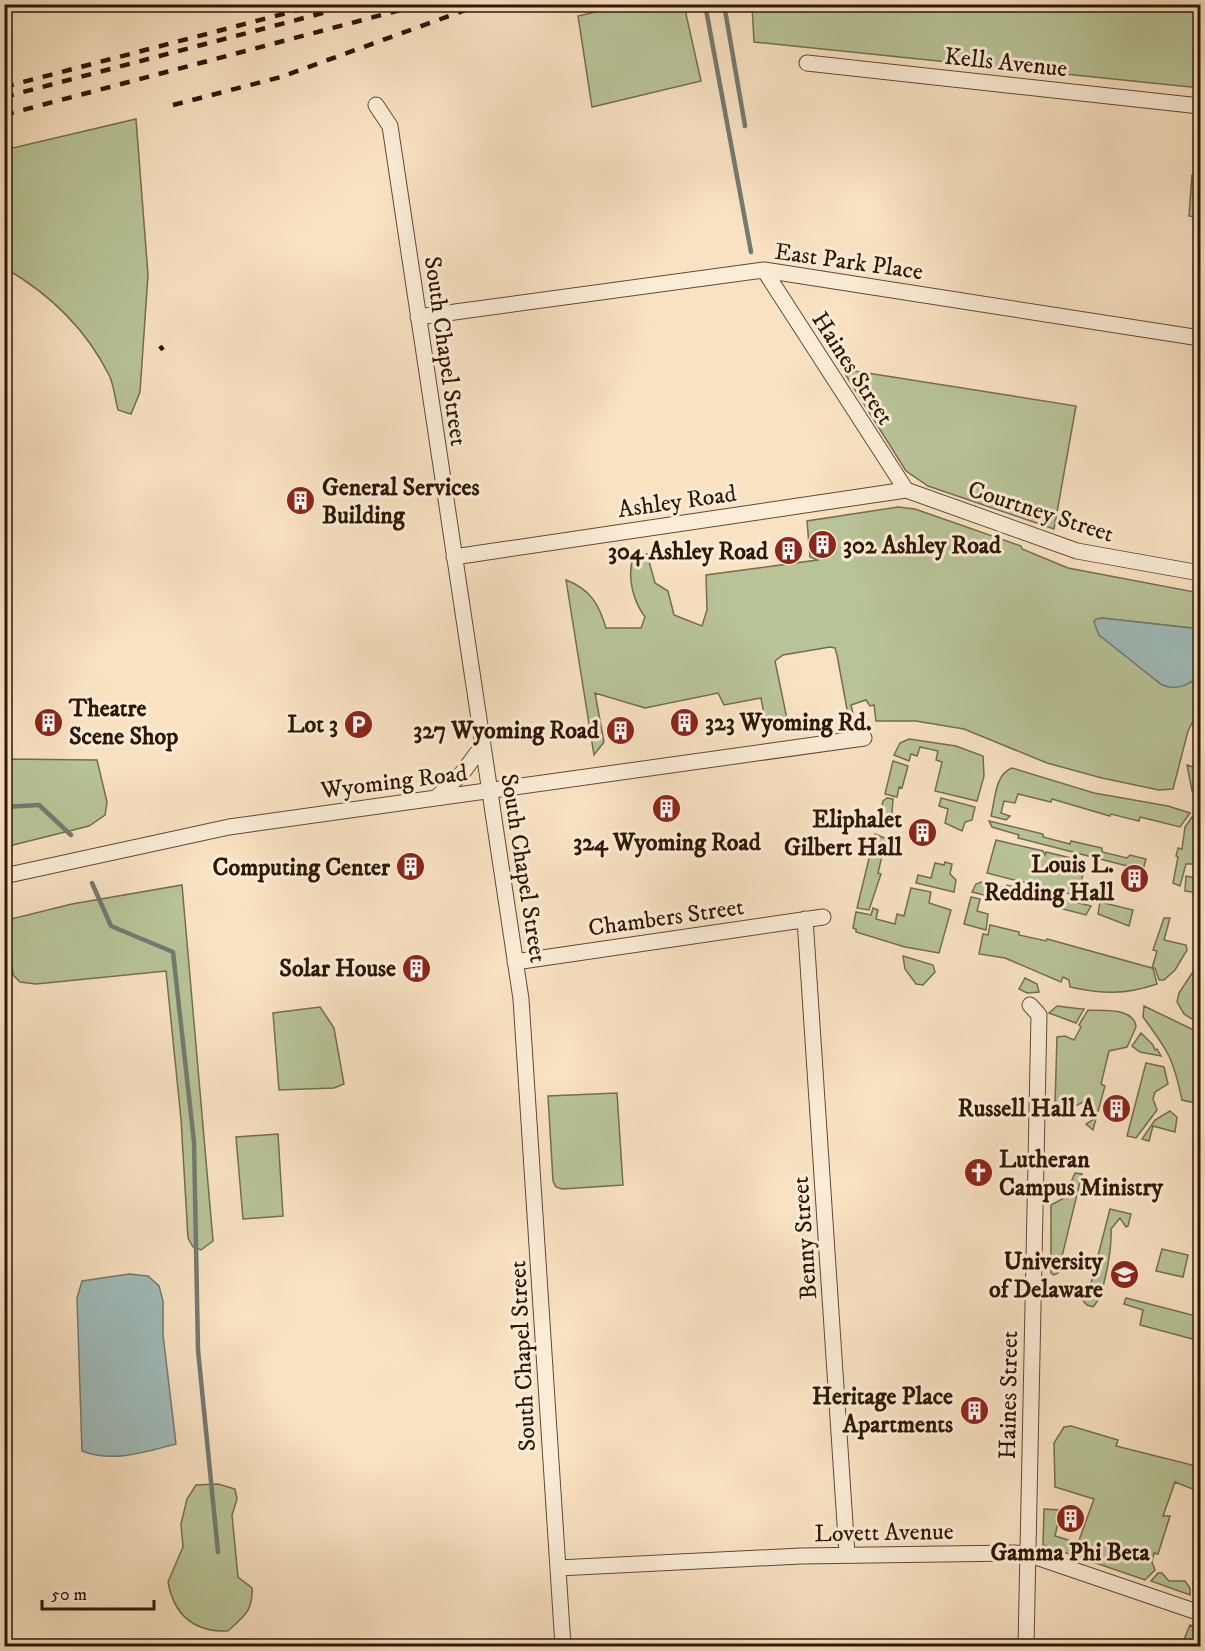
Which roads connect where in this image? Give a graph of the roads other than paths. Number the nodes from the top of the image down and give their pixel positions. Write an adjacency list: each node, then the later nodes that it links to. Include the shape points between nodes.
1 (807, 63): 3 (street, Kells Avenue)
2 (375, 105): 5 (street, South Chapel Street, via 390,126)
3 (1200, 106)
4 (764, 270): 5 (street, East Park Place); 6 (street, East Park Place); 7 (street, Haines Street)
5 (418, 317): 8 (street, South Chapel Street)
6 (1200, 338)
7 (906, 490): 8 (street, Ashley Road); 9 (street, Courtney Street, via 1077,551)
8 (454, 557): 11 (street, South Chapel Street)
9 (1200, 573)
10 (864, 738): 12 (street, Wyoming Road)
11 (483, 745): 12 (street, South Chapel Street); 13 (street)
12 (490, 792): 13 (street, Wyoming Road); 17 (street, South Chapel Street)
13 (436, 798): 14 (street, Wyoming Road, via 229,826)
14 (4, 876)
15 (823, 917): 16 (street, Chambers Street)
16 (805, 919): 17 (street, Chambers Street); 19 (street, Benny Street)
17 (515, 962): 21 (street, South Chapel Street, via 526,1050)
18 (1030, 1005): 20 (street, Haines Street, via 1039,1015)
19 (848, 1554): 20 (street, Lovett Avenue); 21 (street, Lovett Avenue)
20 (1027, 1554): 22 (street, Lovett Avenue); 24 (street, Haines Street)
21 (558, 1568): 23 (street, South Chapel Street)
22 (1200, 1613)
23 (563, 1647)
24 (1026, 1647)

